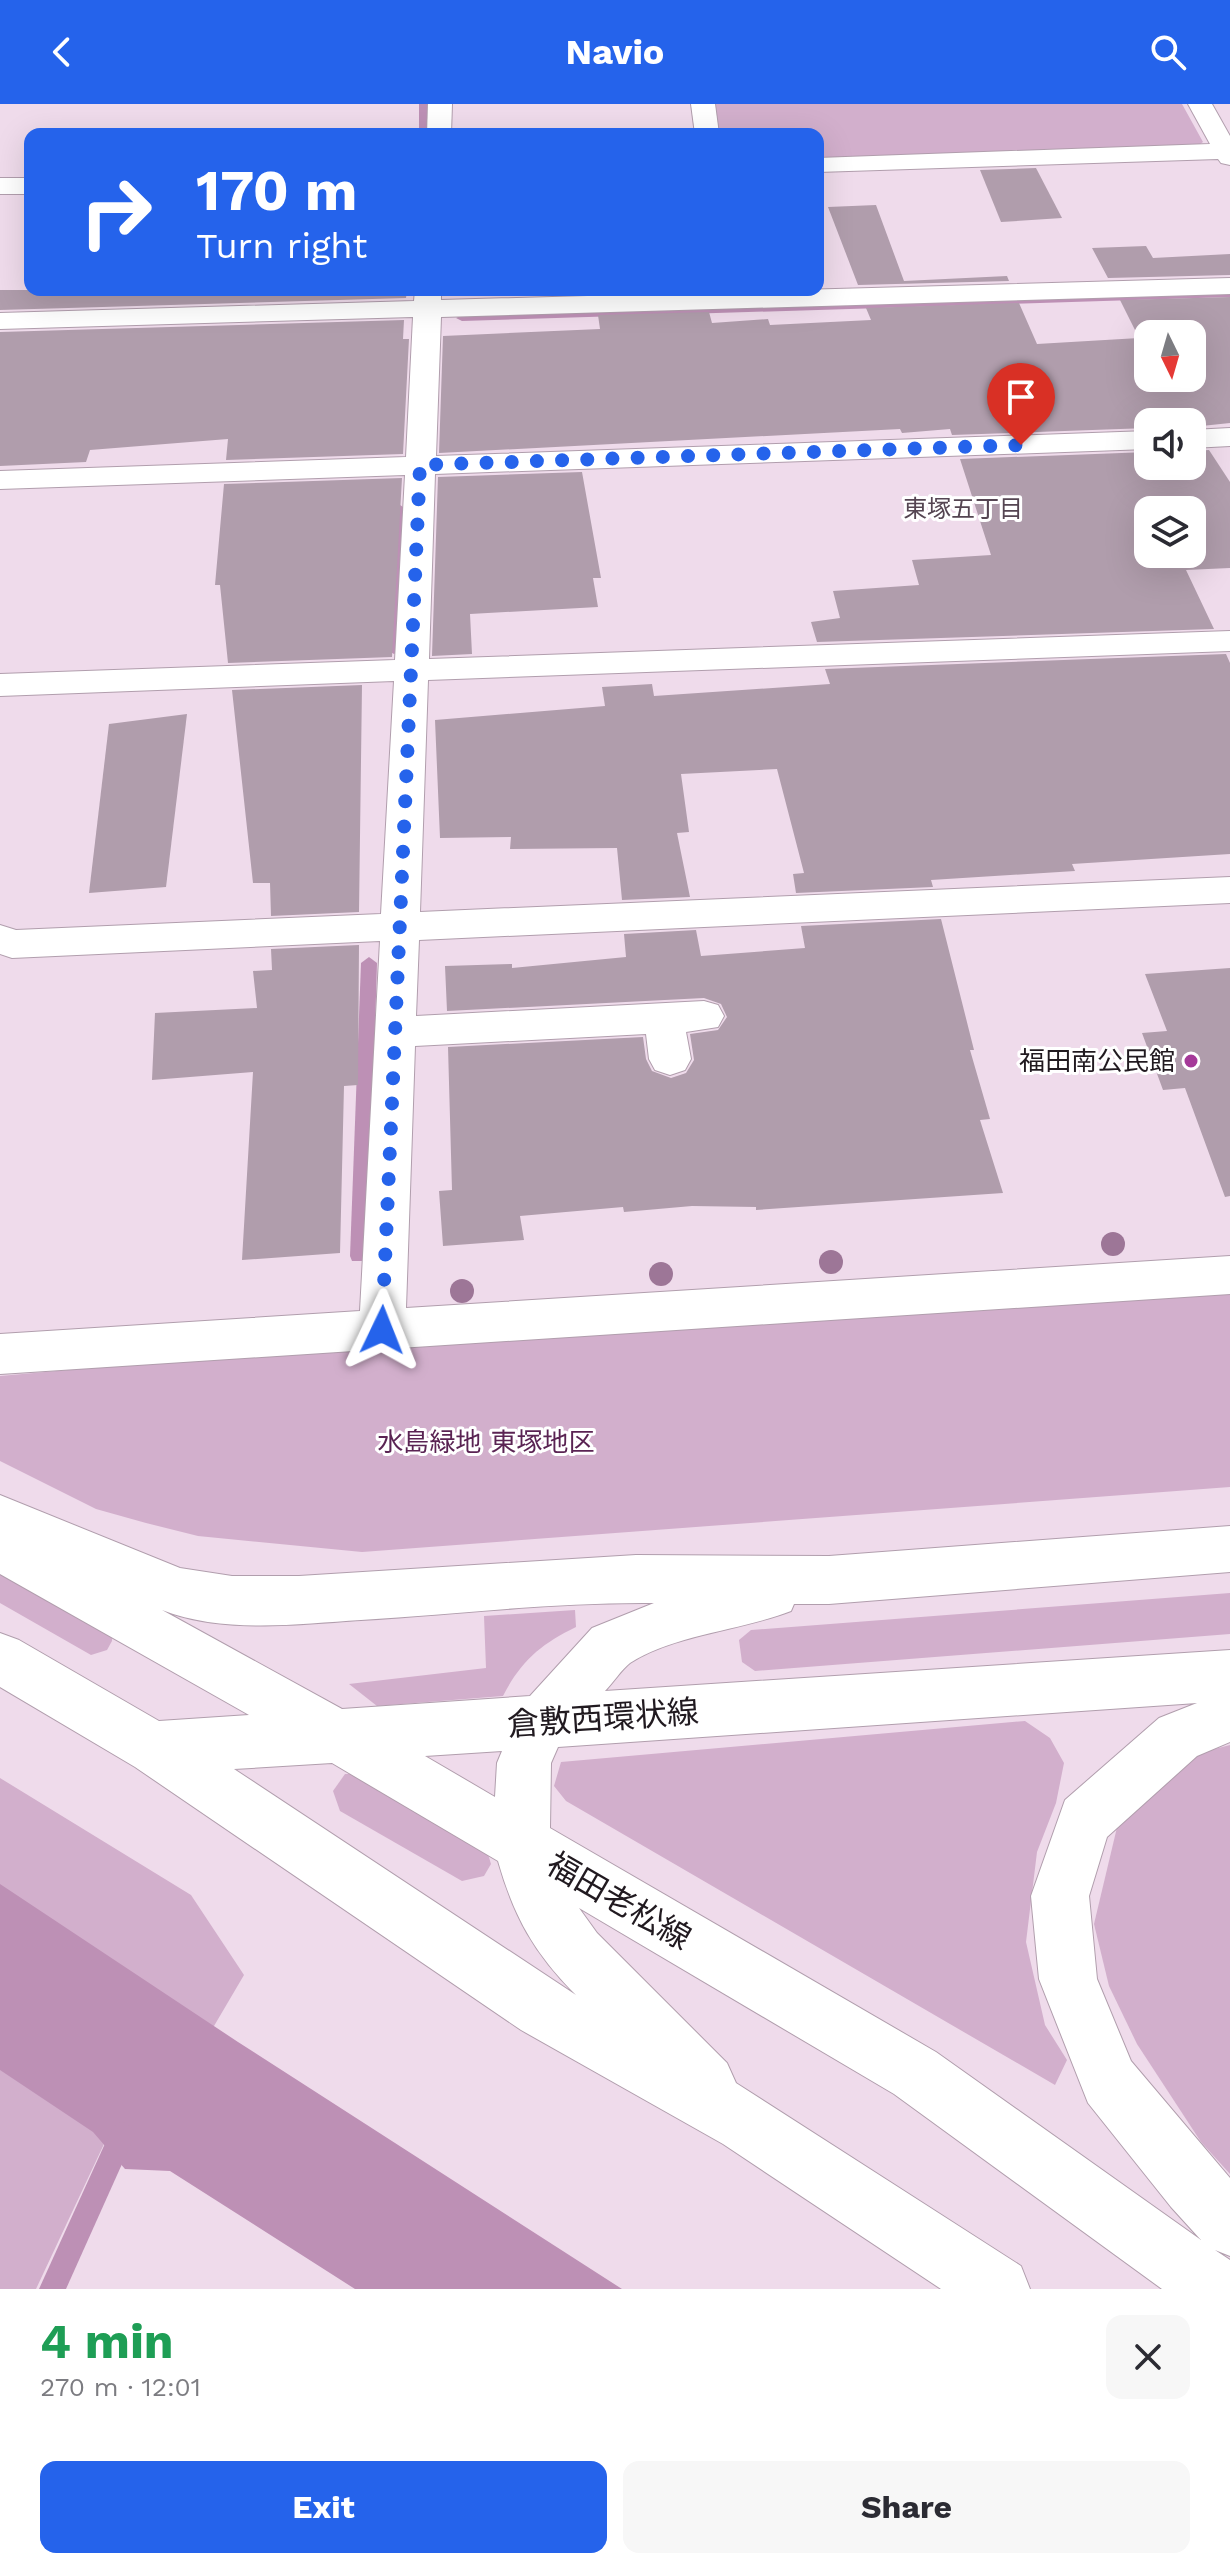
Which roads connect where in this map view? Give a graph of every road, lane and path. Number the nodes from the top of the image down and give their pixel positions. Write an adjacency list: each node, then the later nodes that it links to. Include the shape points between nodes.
1 (440, 104): 4 (street)
2 (703, 104): 5 (street)
3 (1200, 104): 6 (street)
4 (439, 128)
5 (706, 128)
6 (1228, 155): 7 (street)
7 (824, 165)
8 (0, 186): 9 (street)
9 (24, 186)
10 (1230, 286): 11 (street)
11 (824, 293)
12 (657, 296): 13 (street)
13 (427, 299): 14 (street); 18 (street)
14 (0, 321)
15 (1230, 437): 16 (street)
16 (1206, 438)
17 (1134, 440): 18 (street)
18 (420, 465): 19 (street); 21 (street)
19 (0, 480)
20 (1230, 641): 21 (street)
21 (410, 669): 22 (street); 24 (street)
22 (0, 685)
23 (1230, 890): 24 (street)
24 (401, 926): 25 (street, via 12,944); 26 (street)
25 (0, 939)
26 (395, 1032): 27 (street, via 684,1017); 29 (street)
27 (670, 1059)
28 (1230, 1275): 29 (street)
29 (382, 1330): 30 (street)
30 (0, 1354)
31 (0, 1518): 34 (street, via 178,1592 232,1600 636,1579)
32 (0, 1547): 39 (street, 福田老松線)
33 (1230, 1549): 34 (street)
34 (829, 1580): 38 (street, via 670,1621 611,1646)
35 (0, 1658): 40 (street)
36 (1230, 1675): 38 (street, 倉敷西環状線)
37 (1230, 1716): 43 (street, via 1178,1737 1085,1820 1060,1896 1068,1979 1109,2082)
38 (542, 1722): 39 (street, 倉敷西環状線); 41 (street, via 524,1763)
39 (338, 1736): 40 (street, 倉敷西環状線); 41 (street, 福田老松線)
40 (154, 1748): 42 (street, via 542,2009)
41 (521, 1844): 42 (street, via 538,1900 576,1954); 45 (street, 福田老松線, via 915,2073)
42 (745, 2122): 44 (street)
43 (1230, 2224)
44 (998, 2289)
45 (1216, 2289)

